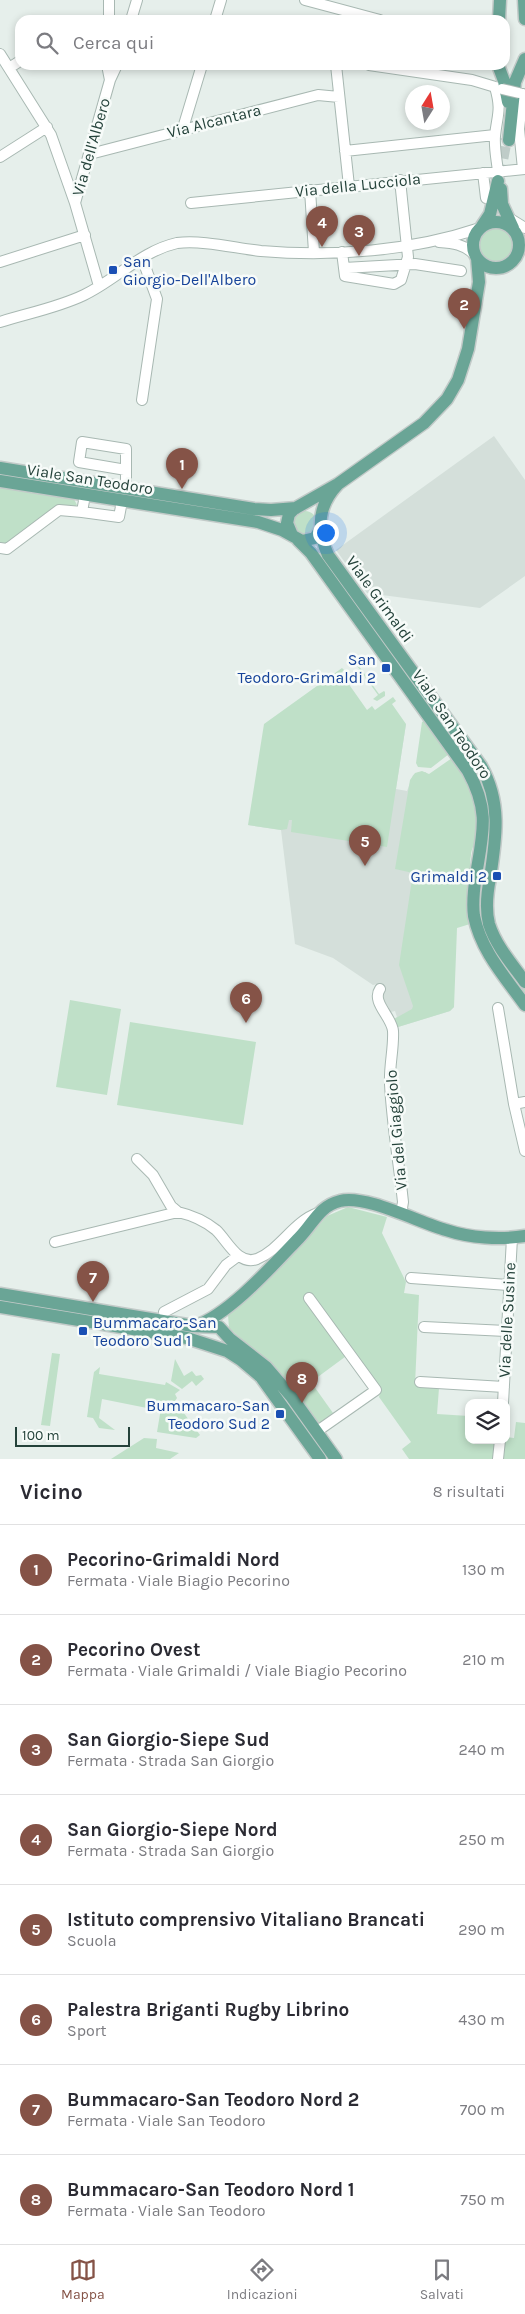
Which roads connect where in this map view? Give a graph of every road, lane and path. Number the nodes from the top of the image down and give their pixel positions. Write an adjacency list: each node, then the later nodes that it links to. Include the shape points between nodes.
1 (109, 0): 7 (street)
2 (137, 0): 8 (street)
3 (221, 0): 9 (street)
4 (305, 0): 10 (street)
5 (500, 0): 11 (main road)
6 (524, 0): 12 (main road)
7 (109, 15)
8 (132, 15)
9 (216, 15)
10 (341, 15)
11 (499, 15)
12 (525, 19)
13 (0, 54): 16 (street)
14 (15, 64): 16 (street)
15 (524, 64): 23 (main road); 30 (main road, via 515,82)
16 (9, 68): 28 (street)
17 (108, 70): 24 (street, Via dell'Albero)
18 (115, 70): 24 (street)
19 (200, 70): 29 (street)
20 (336, 70): 27 (street)
21 (403, 70): 25 (street, via 472,80)
22 (499, 70): 30 (main road, via 508,102)
23 (508, 70)
24 (110, 80): 32 (street, Via dell'Albero)
25 (498, 88): 26 (street, bridge); 30 (street, via 498,127)
26 (522, 94): 34 (street, via 519,129)
27 (339, 96): 29 (street, Via Alcantara, via 318,95); 31 (street)
28 (47, 127): 33 (street); 41 (street)
29 (183, 128): 32 (street, Via Alcantara)
30 (503, 138): 31 (street); 36 (street)
31 (345, 151): 38 (street)
32 (90, 154): 41 (street, Via dell'Albero)
33 (0, 157)
34 (524, 169): 36 (street, Via della Lucciola)
35 (483, 173): 36 (street, Via della Lucciola); 37 (street, Via della Lucciola); 40 (street)
36 (499, 178): 43 (main road, via 490,214); 44 (main road, via 502,204)
37 (400, 180): 38 (street, Via della Lucciola); 47 (street)
38 (348, 186): 39 (street, Via della Lucciola)
39 (310, 190): 42 (street, Via della Lucciola); 48 (street)
40 (486, 198)
41 (75, 203): 45 (street, Via dell'Albero)
42 (191, 203)
43 (481, 227): 44 (main road, via 497,221); 46 (street); 53 (main road, via 474,237)
44 (518, 230): 51 (main road)
45 (84, 235): 52 (street); 57 (street, Via dell'Albero)
46 (423, 242): 47 (street); 53 (street, via 458,244 470,249)
47 (407, 245): 49 (street); 54 (street)
48 (314, 252): 49 (street); 50 (street, via 262,251 186,242 164,246)
49 (342, 252): 55 (street)
50 (142, 258): 57 (street); 59 (street, via 157,300)
51 (520, 258): 53 (main road, via 501,268)
52 (0, 262)
53 (479, 263): 63 (main road, via 468,350 458,380 447,399 424,423)
54 (407, 264): 55 (street); 55 (street, via 404,277 394,284 345,276); 56 (street)
55 (344, 268)
56 (461, 271)
57 (100, 286): 58 (street, via 66,303)
58 (0, 322)
59 (142, 400)
60 (0, 468): 64 (main road)
61 (126, 470): 61 (street, via 126,449 82,442 79,462); 64 (street)
62 (0, 481): 65 (main road, Viale San Teodoro)
63 (338, 484): 67 (main road); 69 (main road, Viale Grimaldi, via 325,499)
64 (126, 488): 67 (main road, via 254,509)
65 (85, 495): 66 (main road, Viale San Teodoro); 68 (street)
66 (122, 501): 68 (street, via 119,518); 70 (main road, Viale San Teodoro, via 258,522)
67 (299, 507): 69 (main road, via 315,510); 70 (main road, via 287,521 288,530)
68 (82, 512): 71 (street, via 59,510 7,549)
69 (322, 524): 70 (main road, via 313,539); 72 (main road, Viale Grimaldi, via 322,540 328,555 481,766 489,782 497,819 487,899 489,922 496,942)
70 (295, 537): 74 (main road, Viale San Teodoro, via 311,553 476,786 484,826 473,896 474,915 489,954)
71 (0, 548)
72 (525, 982)
73 (380, 989): 82 (street, Via del Giaggiolo, via 378,1000 393,1031 390,1081 403,1202)
74 (525, 1005)
75 (498, 1008): 77 (street)
76 (525, 1102): 77 (street)
77 (514, 1104): 78 (street)
78 (525, 1151)
79 (137, 1159): 80 (street, via 153,1175)
80 (178, 1212): 85 (street); 86 (street, via 214,1228)
81 (318, 1213): 82 (main road, via 334,1203 354,1200); 86 (street, via 299,1223 255,1260); 91 (main road, via 301,1237)
82 (401, 1214): 84 (main road, via 464,1234)
83 (525, 1236): 84 (main road)
84 (512, 1238): 88 (street, Via delle Susine)
85 (54, 1242)
86 (238, 1256): 93 (street, via 226,1265 208,1289)
87 (411, 1278): 88 (street)
88 (508, 1285): 98 (street, Via delle Susine)
89 (0, 1294): 95 (main road)
90 (309, 1298): 103 (street, via 376,1390)
91 (230, 1305): 94 (main road); 97 (main road)
92 (0, 1307): 99 (main road)
93 (164, 1312)
94 (219, 1312): 95 (main road, via 204,1323); 97 (main road)
95 (193, 1326): 97 (main road)
96 (424, 1327): 98 (street)
97 (217, 1329): 99 (main road, via 222,1343); 103 (main road, via 266,1367)
98 (506, 1332): 101 (street, Via delle Susine)
99 (211, 1345): 105 (main road, via 241,1360 261,1377)
100 (420, 1382): 101 (street)
101 (504, 1387): 102 (street, Via delle Susine)
102 (503, 1399)
103 (316, 1432): 106 (main road)
104 (500, 1444): 107 (street)
105 (320, 1459)
106 (336, 1459)
107 (498, 1459)

